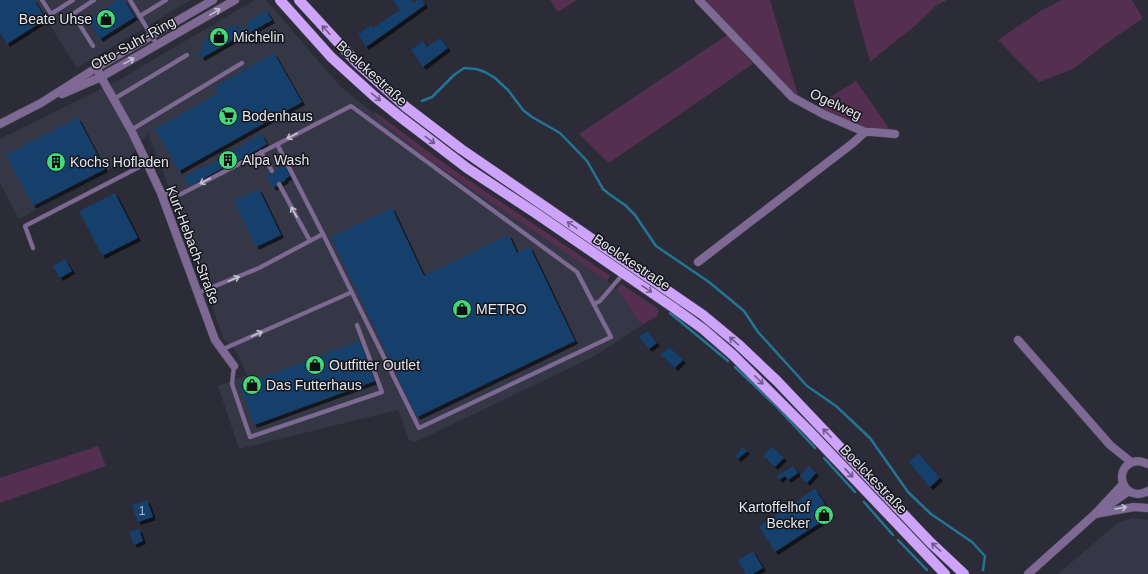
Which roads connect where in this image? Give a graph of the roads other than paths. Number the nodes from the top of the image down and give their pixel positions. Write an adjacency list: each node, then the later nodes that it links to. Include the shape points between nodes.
1 (42, 0): 2 (lane, via 51,14)
2 (73, 0)
3 (94, 0): 14 (lane, via 73,14)
4 (130, 0): 11 (lane)
5 (166, 0): 11 (lane)
6 (213, 0): 12 (street, Otto-Suhr-Ring)
7 (235, 0): 13 (street, Otto-Suhr-Ring, one-way to 7)
8 (280, 0): 35 (main road, Boelckestraße, one-way to 35, via 332,57 394,112 467,168)
9 (299, 0): 52 (main road, Boelckestraße, one-way to 9, via 738,344 703,315 461,150 406,107 357,63)
10 (699, 0): 23 (street, Ogelweg, via 792,97 822,114)
11 (140, 16): 12 (lane)
12 (152, 36): 13 (lane); 17 (street, Otto-Suhr-Ring)
13 (157, 45): 18 (street, Otto-Suhr-Ring, one-way to 13)
14 (93, 46)
15 (187, 55): 19 (lane)
16 (242, 63): 22 (lane)
17 (96, 68): 18 (street, Kurt-Hebach-Straße); 20 (street, Otto-Suhr-Ring)
18 (101, 77): 19 (street, Kurt-Hebach-Straße); 20 (street, Otto-Suhr-Ring)
19 (114, 99): 22 (street, Kurt-Hebach-Straße)
20 (41, 103): 21 (street, Otto-Suhr-Ring)
21 (0, 124)
22 (131, 130): 27 (street, Kurt-Hebach-Straße)
23 (864, 132): 24 (street); 34 (street, Ogelweg)
24 (895, 134)
25 (277, 144): 26 (lane); 31 (lane); 38 (lane, one-way to 25, via 577,272 351,106)
26 (261, 152): 28 (lane); 30 (lane, one-way to 30, via 181,194 172,196)
27 (147, 163): 30 (street, Kurt-Hebach-Straße); 33 (lane, via 25,226)
28 (272, 171)
29 (279, 184): 32 (lane, one-way to 29)
30 (161, 193): 37 (street, Kurt-Hebach-Straße)
31 (323, 234): 32 (lane); 36 (lane)
32 (310, 241): 37 (lane, one-way to 32, via 259,268)
33 (33, 248)
34 (698, 262)
35 (623, 273): 38 (lane, via 600,301); 51 (main road, Boelckestraße, one-way to 51, via 703,329 733,355)
36 (352, 292): 38 (lane, via 419,428 611,337); 41 (lane, one-way to 36)
37 (198, 294): 41 (street, Kurt-Hebach-Straße)
38 (594, 304)
39 (357, 325): 42 (lane, via 382,392 250,437 232,384)
40 (1018, 340): 43 (street)
41 (221, 350): 42 (street, Kurt-Hebach-Straße)
42 (234, 366)
43 (1110, 445): 44 (street); 46 (street)
44 (1131, 462): 45 (street, via 1142,461); 46 (street)
45 (1148, 464)
46 (1125, 468): 47 (street, via 1122,474)
47 (1126, 488): 48 (street, via 1135,494); 50 (street)
48 (1147, 493)
49 (1148, 508): 50 (street, one-way to 49, via 1134,506)
50 (1094, 514): 53 (street)
51 (945, 574)
52 (964, 574)
53 (1028, 574)

